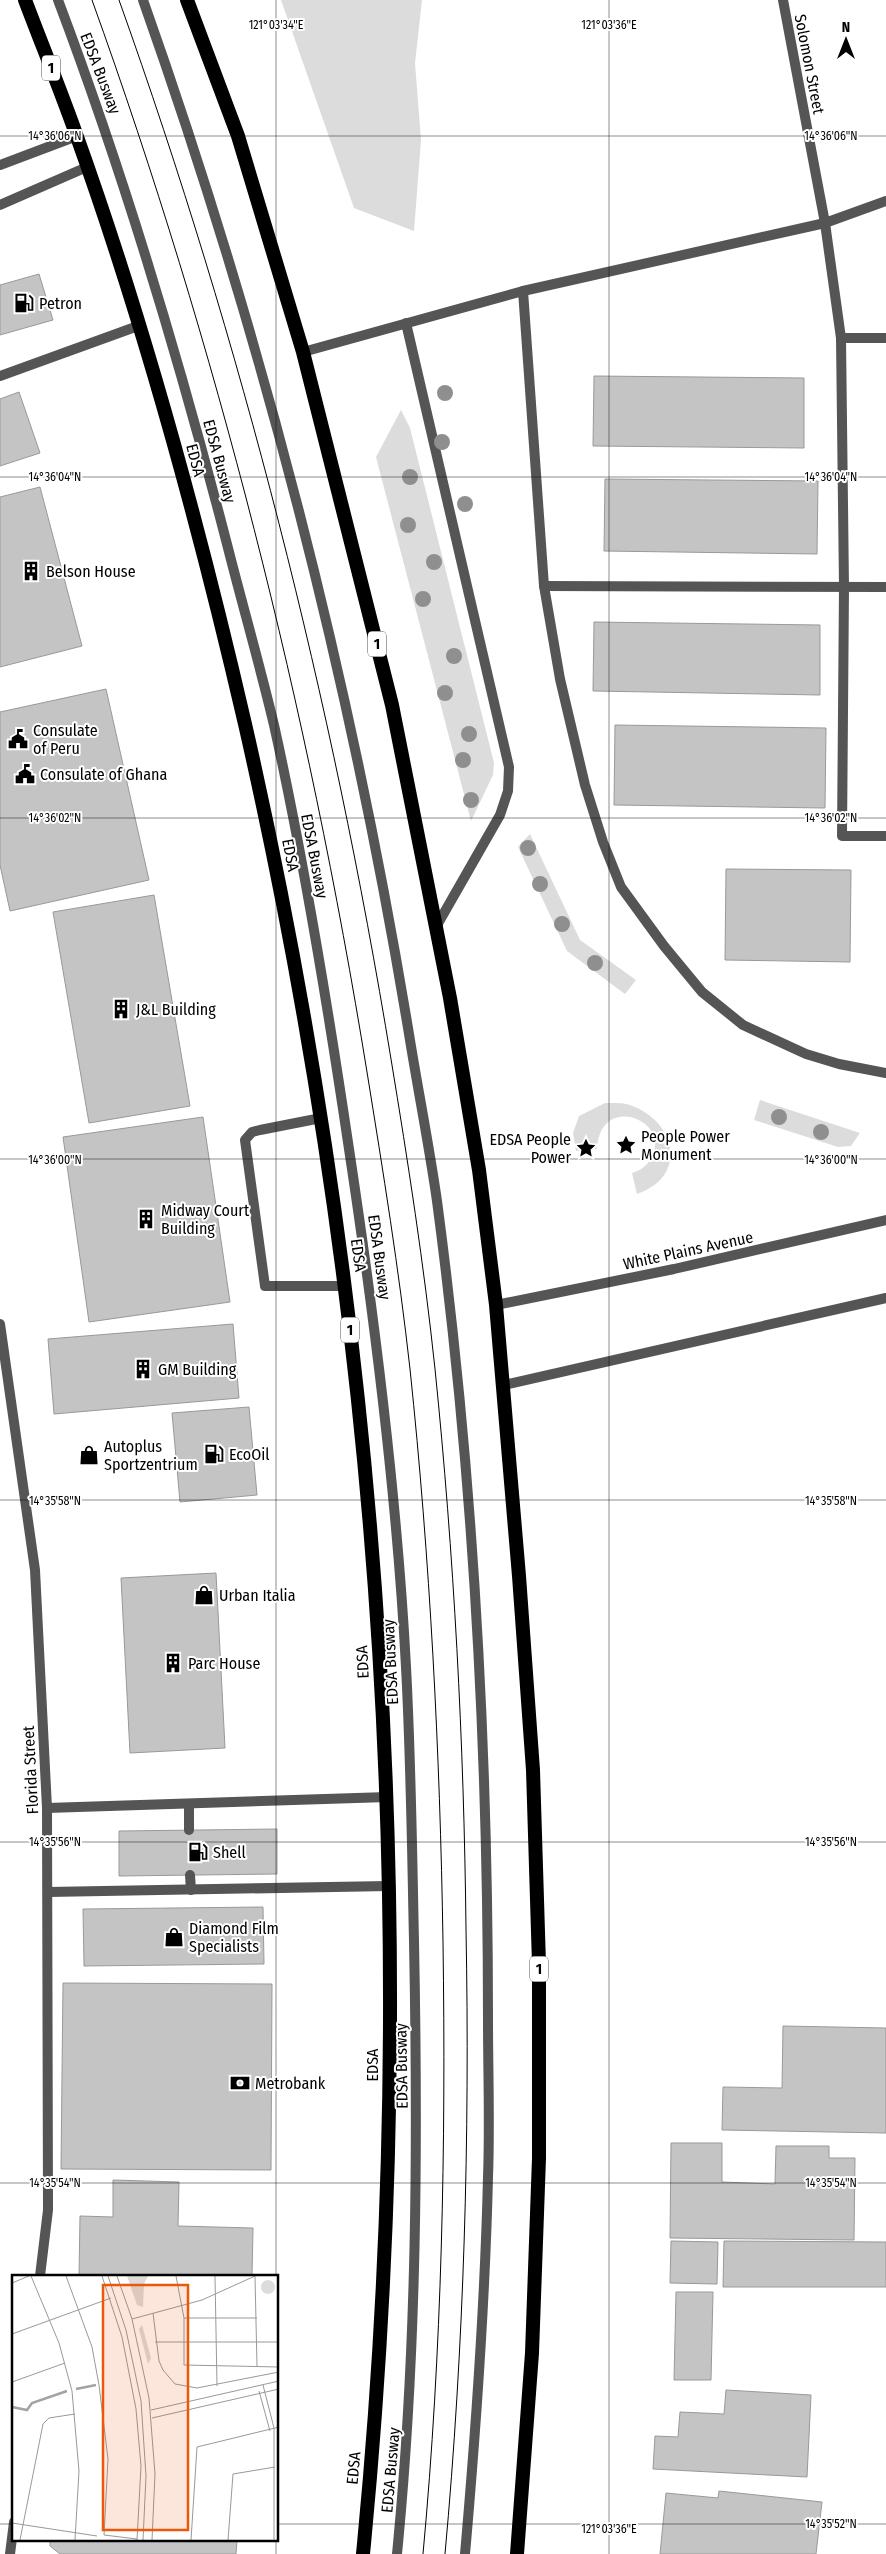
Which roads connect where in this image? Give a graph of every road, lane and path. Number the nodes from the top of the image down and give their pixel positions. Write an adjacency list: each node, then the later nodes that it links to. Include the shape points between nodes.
1 (25, 0): 6 (highway, EDSA / 1)
2 (58, 0): 44 (street, EDSA Busway, via 105,126 160,298 273,722 321,962 360,1220 394,1501 406,1667 412,1837 417,2178 414,2320 406,2468)
3 (143, 0): 45 (street, via 180,104 237,286 285,456 347,705 394,947 436,1199 467,1493 480,1662 487,1837 488,2176)
4 (187, 0): 17 (highway, 1, via 238,136)
5 (783, 0): 11 (street, Solomon Street)
6 (77, 136): 7 (street); 8 (highway, EDSA / 1)
7 (0, 165)
8 (87, 167): 10 (street); 14 (highway, EDSA / 1)
9 (886, 201): 11 (street)
10 (0, 205)
11 (825, 223): 12 (street); 15 (street, Solomon Street)
12 (523, 291): 13 (street); 19 (street)
13 (406, 323): 17 (street); 23 (street, via 509,767 508,791 500,815)
14 (138, 326): 18 (street); 25 (highway, EDSA / 1, via 171,434 226,643 275,866)
15 (841, 338): 16 (street); 20 (street, Solomon Street)
16 (886, 338)
17 (303, 352): 23 (highway, 1, via 392,705)
18 (0, 376)
19 (544, 586): 20 (street); 24 (street, via 560,679 585,785 620,886 702,992 743,1025 806,1054)
20 (844, 587): 21 (street); 22 (street, Solomon Street, via 842,836)
21 (886, 587)
22 (886, 836)
23 (436, 927): 29 (highway, 1, via 477,1161)
24 (886, 1073)
25 (322, 1118): 27 (highway, EDSA / 1); 27 (street, via 252,1132 245,1140 265,1286)
26 (886, 1220): 29 (street, White Plains Avenue, via 664,1271)
27 (345, 1286): 32 (highway, EDSA / 1, via 370,1519)
28 (886, 1298): 31 (street)
29 (496, 1305): 31 (highway, 1)
30 (0, 1324): 34 (street, Florida Street, via 35,1570)
31 (504, 1385): 46 (highway, 1, via 533,1770 539,1964 539,2158 533,2333)
32 (388, 1797): 33 (street); 37 (highway, EDSA / 1)
33 (189, 1804): 34 (street); 35 (street)
34 (47, 1808): 39 (street, Florida Street)
35 (189, 1830)
36 (190, 1875): 38 (street)
37 (389, 1886): 38 (street); 43 (highway, EDSA / 1, via 390,2076 384,2265)
38 (190, 1890): 39 (street)
39 (48, 1892): 40 (street, Florida Street, via 48,2210)
40 (40, 2275)
41 (12, 2538): 42 (street)
42 (10, 2554)
43 (363, 2554)
44 (397, 2554)
45 (465, 2554)
46 (518, 2554)

